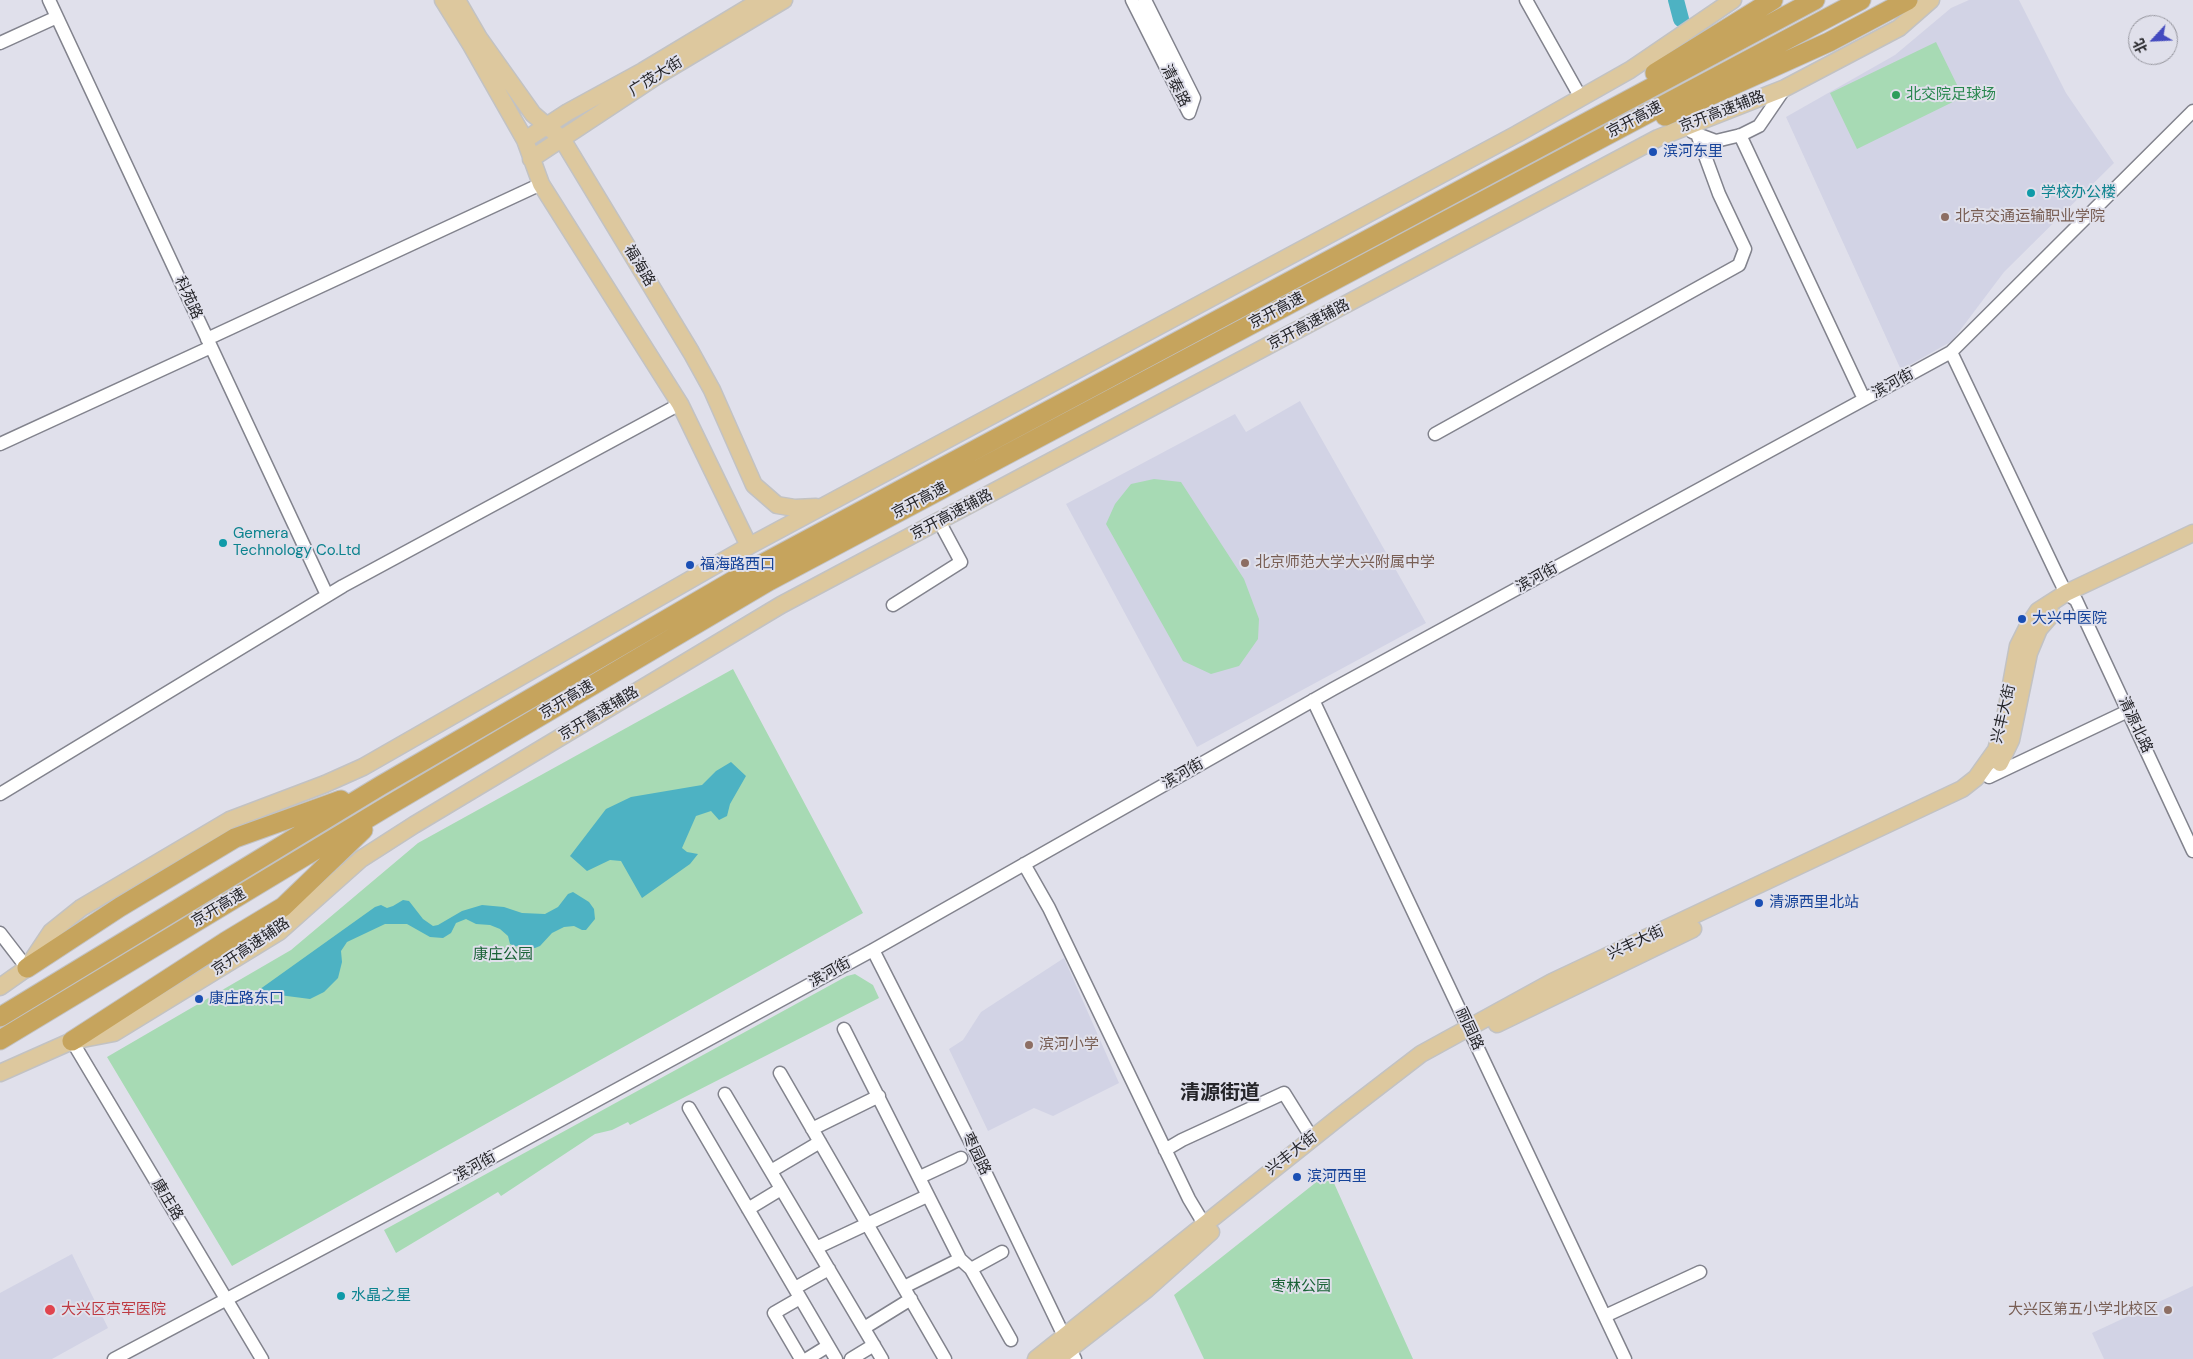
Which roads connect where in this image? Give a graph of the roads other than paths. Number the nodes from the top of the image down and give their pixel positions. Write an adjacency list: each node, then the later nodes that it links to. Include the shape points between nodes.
1 (49, 0): 15 (street, 科苑路)
2 (443, 0): 29 (main road)
3 (457, 0): 24 (main road, 福海路, via 479,38 533,114)
4 (761, 0): 24 (main road, 广茂大街)
5 (784, 0): 28 (main road, 广茂大街, via 656,77)
6 (1132, 0): 7 (street, 清泰路, via 1189,113 1194,98)
7 (1145, 0)
8 (1526, 0): 21 (street)
9 (1733, 0): 18 (main road, via 1708,16)
10 (1774, 0): 16 (highway)
11 (1814, 0): 16 (highway)
12 (1861, 0): 19 (highway)
13 (1908, 0): 19 (highway, via 1829,42)
14 (1931, 0): 20 (main road, 京开高速辅路, via 1899,28)
15 (57, 17): 17 (street); 32 (street, 科苑路)
16 (1722, 40): 18 (highway, 京开高速)
17 (0, 44)
18 (1674, 59): 21 (main road, via 1630,70); 49 (highway, 京开高速, via 1562,134 760,565)
19 (1741, 74): 22 (highway, 京开高速)
20 (1785, 88): 22 (main road, 京开高速辅路, via 1753,100); 27 (street, via 1759,126)
21 (1581, 98): 38 (main road)
22 (1697, 104): 25 (main road, 京开高速辅路); 51 (highway, 京开高速, via 1572,154 769,581)
23 (2193, 111): 33 (street, 滨河街)
24 (548, 125): 28 (main road, 福海路); 29 (main road, 广茂大街)
25 (1681, 128): 26 (street); 39 (main road, 京开高速辅路)
26 (1697, 134): 27 (street, via 1716,141); 36 (street, via 1719,194 1745,249 1739,265)
27 (1741, 135): 34 (street)
28 (562, 139): 30 (main road, 广茂大街); 38 (main road, 福海路, via 692,352 754,485 777,505 795,508)
29 (525, 140): 30 (main road)
30 (531, 159): 31 (main road)
31 (541, 184): 32 (street); 35 (main road)
32 (209, 343): 37 (street); 43 (street, 科苑路)
33 (1951, 352): 34 (street, 滨河街); 44 (street, 清源北路)
34 (1864, 399): 46 (street, 滨河街)
35 (680, 404): 42 (main road); 43 (street)
36 (1435, 434)
37 (0, 444)
38 (823, 506): 42 (main road)
39 (939, 521): 45 (street, via 962,562); 62 (main road, 京开高速辅路, via 781,605 414,825 361,859 279,932 114,1033)
40 (2193, 533): 44 (main road, 兴丰大街)
41 (2193, 544): 44 (main road, 兴丰大街)
42 (749, 546): 56 (main road, via 363,767 230,820 81,908 51,932)
43 (327, 595): 50 (street)
44 (2071, 597): 47 (street, 清源北路); 48 (main road, 兴丰大街, via 2039,628 2029,653 2011,740 2002,760); 60 (main road, 兴丰大街, via 2038,611 2028,626 2018,646 1996,750 1976,778 1962,789 1552,982)
45 (893, 604)
46 (1313, 700): 53 (street, 滨河街); 60 (street, 丽园路)
47 (2128, 711): 48 (street); 52 (street, 清源北路)
48 (1989, 776): 60 (main road, 兴丰大街, via 1959,801)
49 (380, 786): 56 (highway, via 235,838 120,907); 58 (highway, 京开高速)
50 (0, 794)
51 (388, 806): 61 (highway, 京开高速); 62 (highway, via 283,907)
52 (2193, 851)
53 (1024, 864): 55 (street, 滨河街); 71 (street, via 1050,908)
54 (0, 932): 56 (street)
55 (873, 950): 88 (street, 滨河街); 95 (street, 枣园路, via 975,1151)
56 (28, 968): 57 (main road)
57 (0, 988)
58 (0, 1017)
59 (844, 1029): 66 (street)
60 (1470, 1032): 69 (main road, 兴丰大街, via 1421,1054); 90 (street, 丽园路); 95 (main road, 兴丰大街, via 1414,1071)
61 (0, 1040)
62 (72, 1041): 63 (main road, 京开高速辅路); 88 (street, 康庄路)
63 (0, 1073)
64 (780, 1073): 68 (street)
65 (725, 1094): 73 (street)
66 (879, 1096): 68 (street); 74 (street)
67 (689, 1108): 77 (street)
68 (812, 1128): 70 (street)
69 (1312, 1138): 71 (street, via 1284,1093); 79 (main road, 兴丰大街)
70 (820, 1142): 73 (street); 78 (street)
71 (1165, 1150): 79 (street)
72 (961, 1158): 74 (street)
73 (771, 1171): 75 (street)
74 (920, 1178): 76 (street)
75 (781, 1189): 77 (street); 80 (street)
76 (927, 1196): 78 (street); 82 (street)
77 (748, 1209): 87 (street)
78 (867, 1224): 80 (street); 86 (street)
79 (1204, 1224): 95 (main road, 兴丰大街)
80 (816, 1248): 83 (street)
81 (1002, 1252): 84 (street)
82 (960, 1259): 84 (street); 86 (street)
83 (829, 1269): 87 (street); 91 (street)
84 (971, 1269): 92 (street)
85 (1700, 1272): 90 (street)
86 (904, 1288): 89 (street)
87 (797, 1293): 94 (street); 98 (street, via 774,1313)
88 (227, 1299): 96 (street, 滨河街); 97 (street, 康庄路)
89 (911, 1299): 91 (street); 103 (street)
90 (1605, 1316): 105 (street, 丽园路)
91 (864, 1328): 93 (street)
92 (1012, 1340)
93 (874, 1345): 101 (street); 102 (street)
94 (828, 1346): 99 (street); 100 (street)
95 (1067, 1351): 104 (main road, 兴丰大街)
96 (114, 1359)
97 (262, 1359)
98 (802, 1359)
99 (807, 1359)
100 (836, 1359)
101 (851, 1359)
102 (882, 1359)
103 (945, 1359)
104 (1036, 1359)
105 (1625, 1359)

